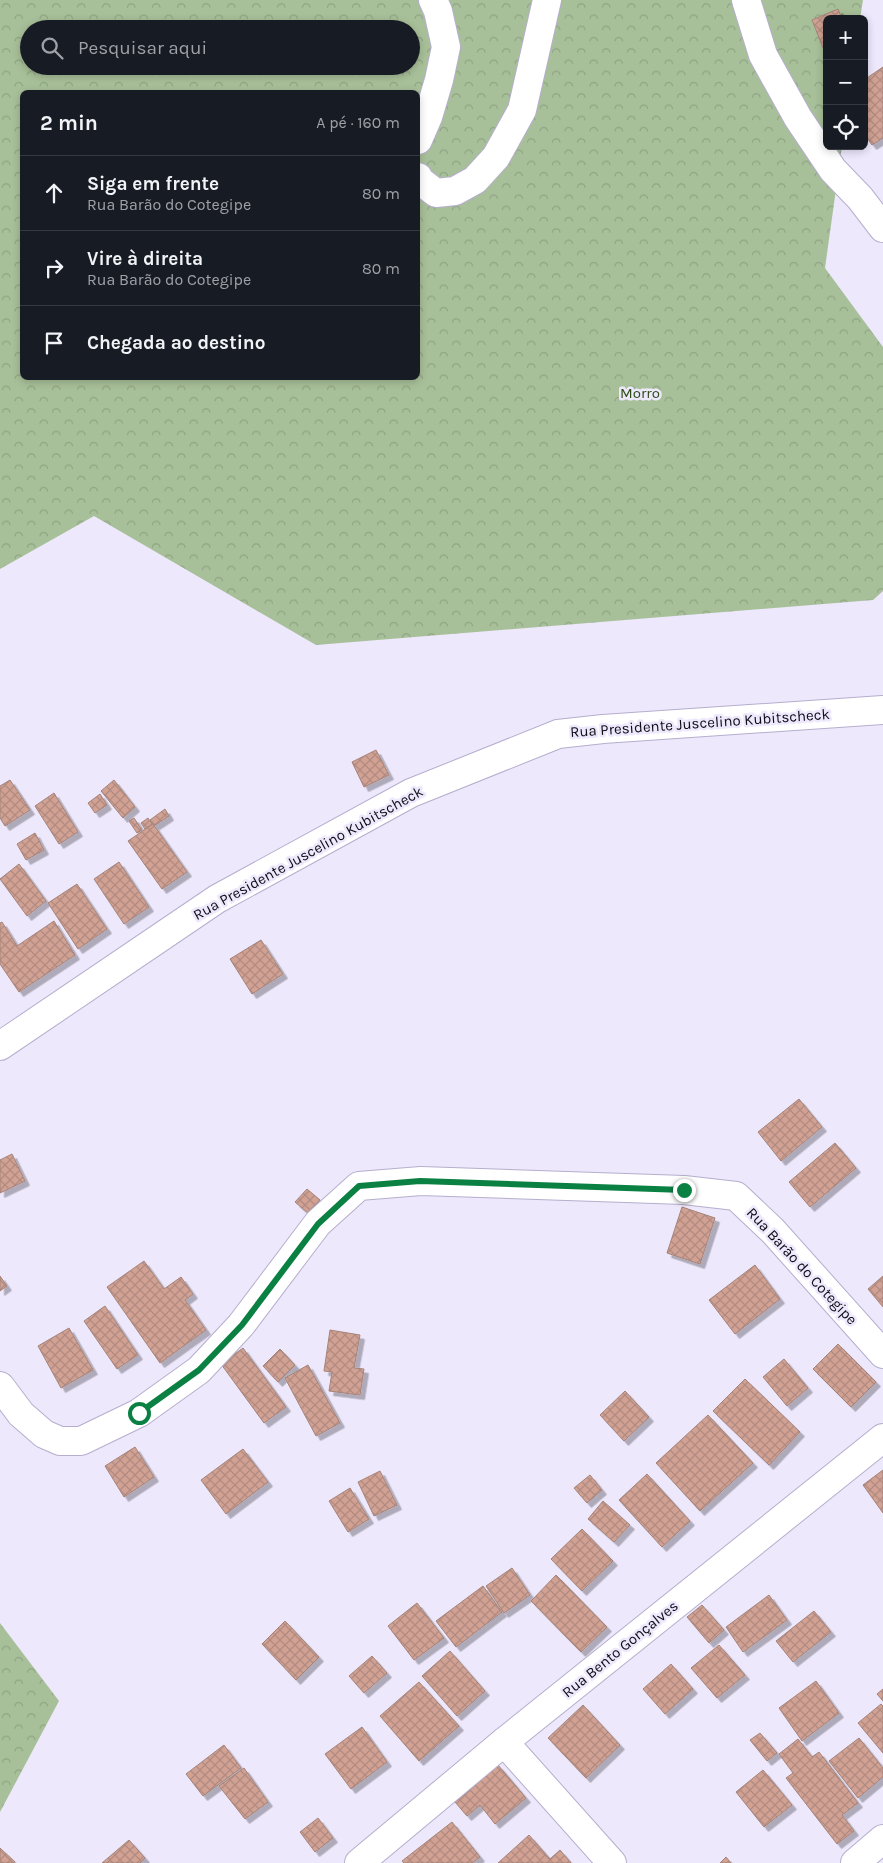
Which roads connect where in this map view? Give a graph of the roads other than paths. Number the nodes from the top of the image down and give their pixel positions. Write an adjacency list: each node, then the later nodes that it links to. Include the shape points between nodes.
1 (433, 0): 4 (street, via 446,47 428,118)
2 (546, 0): 5 (street, via 522,110 496,157 475,180 455,191 436,193)
3 (746, 0): 6 (street, via 763,55 798,118 833,170)
4 (420, 136)
5 (420, 181)
6 (883, 228)
7 (883, 710): 8 (street, Rua Presidente Juscelino Kubitscheck, via 558,734 411,793 217,899)
8 (0, 1046)
9 (883, 1354): 10 (street, Rua Barão do Cotegipe, via 773,1231 736,1196 684,1190 420,1181 359,1186 318,1224 242,1325 199,1370 139,1413 81,1441 60,1441 44,1434 21,1414)
10 (0, 1386)
11 (883, 1438): 12 (street, Rua Bento Gonçalves)
12 (504, 1742): 14 (street, Rua Bento Gonçalves); 15 (street)
13 (883, 1839): 16 (street)
14 (359, 1863)
15 (612, 1863)
16 (855, 1863)

